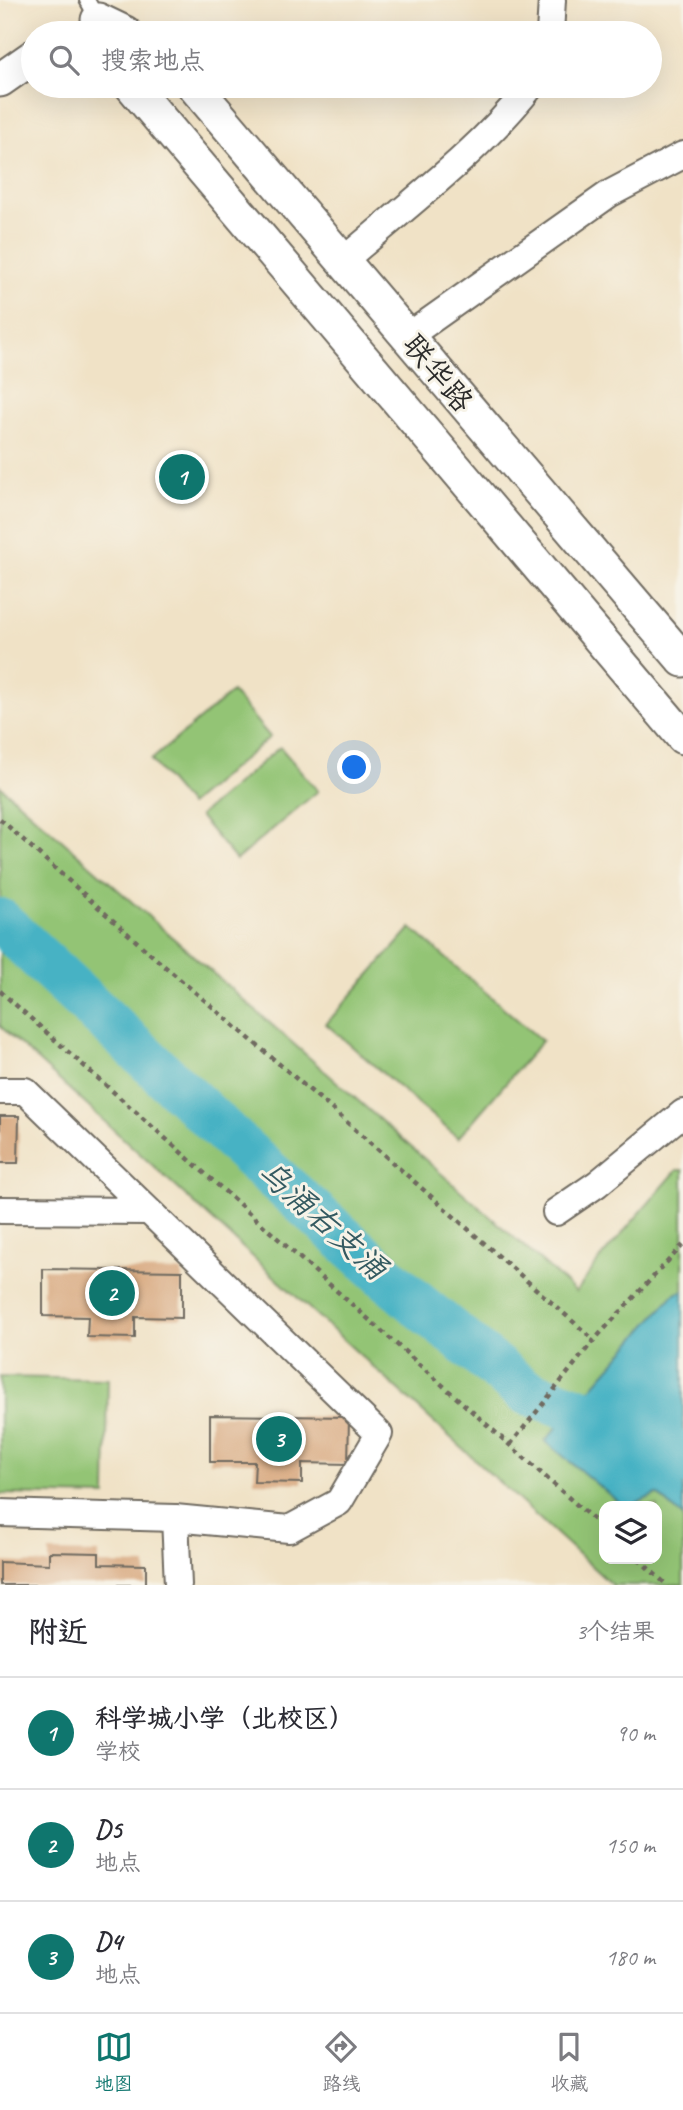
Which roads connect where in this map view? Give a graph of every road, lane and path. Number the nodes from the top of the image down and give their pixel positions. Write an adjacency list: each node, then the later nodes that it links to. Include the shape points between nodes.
1 (552, 0): 2 (street)
2 (551, 21)
3 (21, 65): 4 (street)
4 (0, 80)
5 (142, 98): 12 (street)
6 (204, 98): 9 (street, 联华路)
7 (521, 98): 9 (street, via 478,145)
8 (683, 155): 10 (street, via 610,194)
9 (342, 261): 10 (street, 联华路)
10 (407, 337): 11 (street, 联华路)
11 (683, 660)
12 (683, 737)
13 (0, 820): 21 (path)
14 (0, 991): 22 (path)
15 (0, 1091): 18 (street, via 25,1091)
16 (683, 1113): 19 (street)
17 (0, 1210): 18 (street)
18 (148, 1211): 24 (street, via 379,1434 340,1502 289,1529)
19 (556, 1212)
20 (683, 1245): 21 (path)
21 (594, 1340): 22 (path)
22 (510, 1445): 25 (path)
23 (0, 1513): 24 (street)
24 (176, 1518): 27 (street)
25 (599, 1525)
26 (644, 1564): 28 (path)
27 (178, 1585)
28 (667, 1585)

